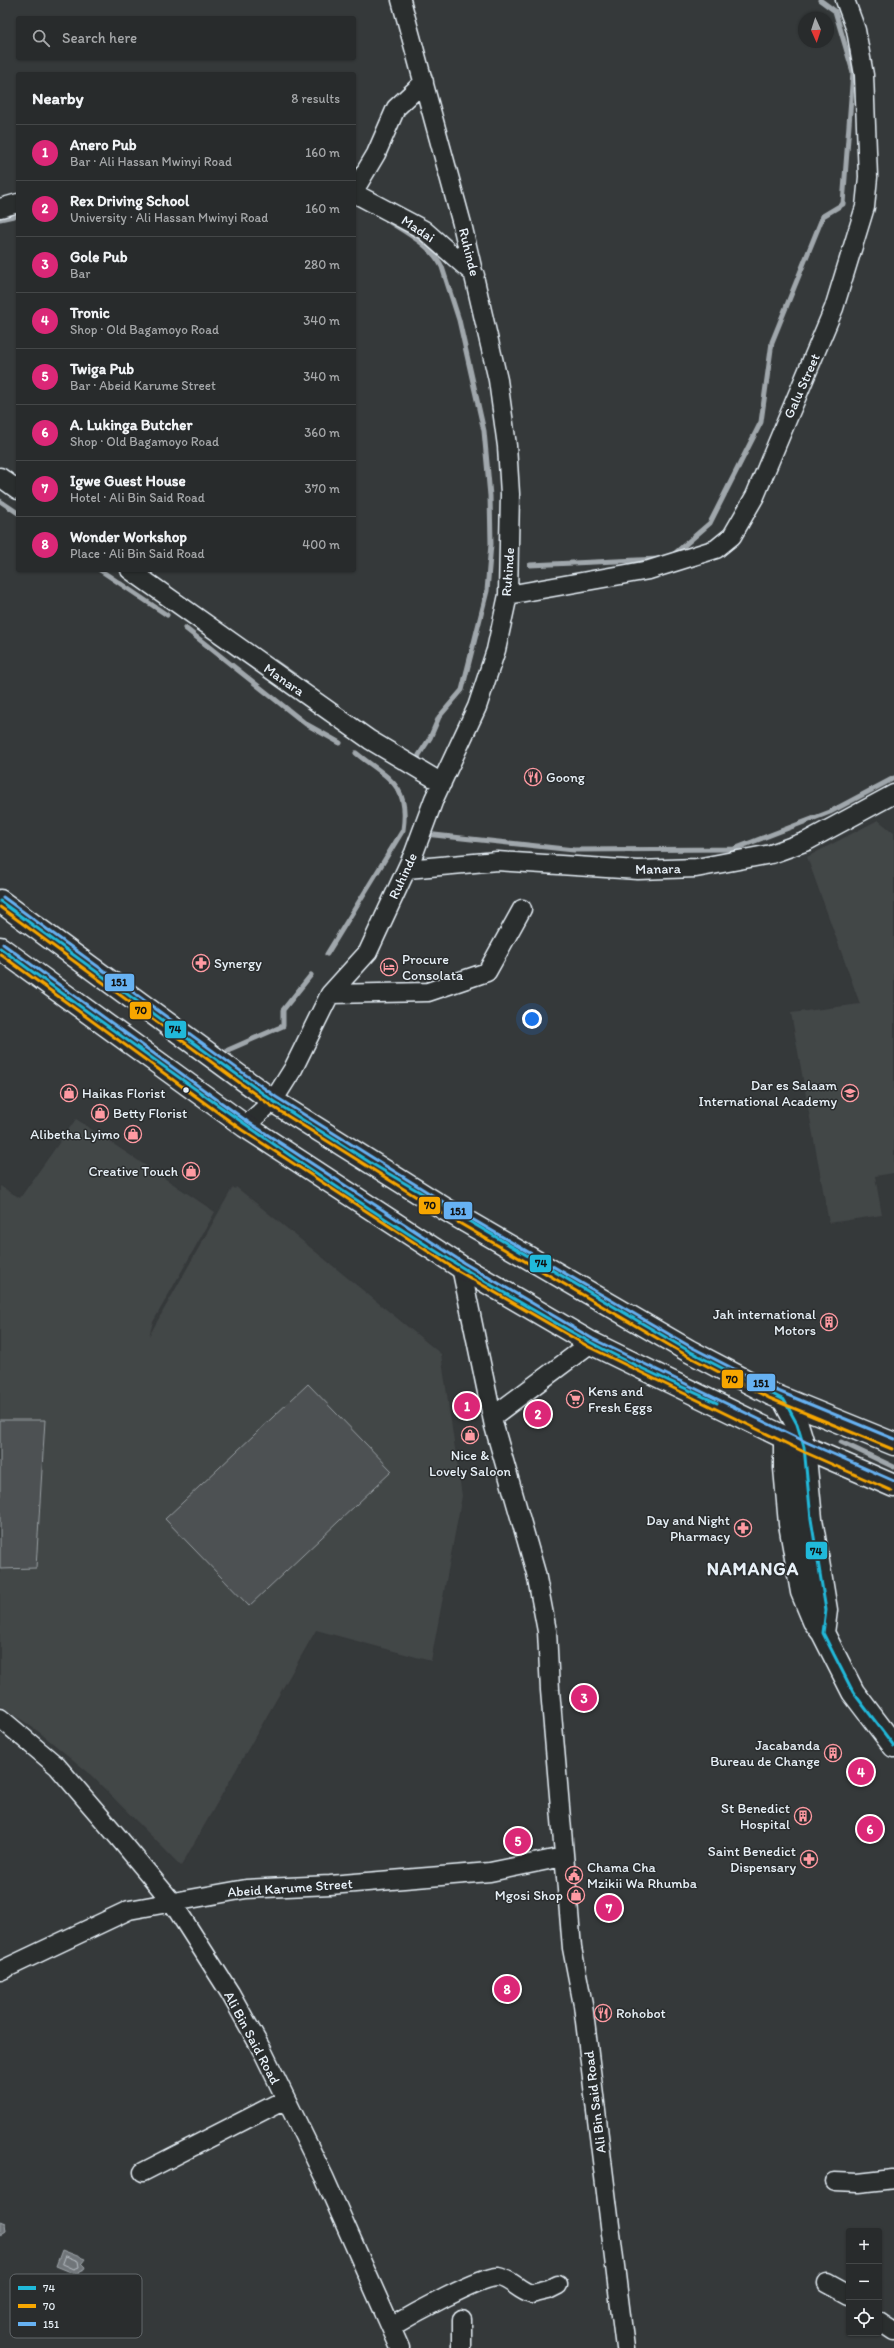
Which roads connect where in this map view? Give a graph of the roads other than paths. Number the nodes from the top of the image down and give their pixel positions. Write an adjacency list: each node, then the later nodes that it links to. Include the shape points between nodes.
1 (401, 0): 3 (street, Ruhinde)
2 (845, 0): 12 (street, Galu Street, via 856,30 864,75 868,178 865,207 834,308 770,465 732,536 716,549 649,570)
3 (424, 82): 4 (street, via 396,108 376,154); 8 (street, Ruhinde)
4 (356, 189)
5 (356, 193): 8 (street, Madai, via 424,230)
6 (16, 204): 7 (street)
7 (0, 208)
8 (475, 275): 12 (street, Ruhinde, via 498,380 506,446 510,541)
9 (0, 477): 10 (street)
10 (16, 489)
11 (133, 572): 13 (street, Manara, via 357,731)
12 (508, 595): 13 (street, Ruhinde, via 496,650 477,707)
13 (442, 783): 15 (street, Ruhinde)
14 (894, 794): 15 (street, Manara, via 839,825 786,849 696,868 638,870 497,861)
15 (407, 869): 19 (street, Ruhinde, via 368,952)
16 (0, 901): 20 (main road)
17 (522, 909): 19 (street, via 487,972 428,992)
18 (0, 948): 21 (main road)
19 (330, 994): 20 (street, Ruhinde, via 293,1069)
20 (273, 1101): 21 (street, Ruhinde); 24 (main road, via 452,1213 689,1351)
21 (245, 1126): 22 (main road)
22 (461, 1267): 23 (main road); 25 (street, Ali Bin Said Road)
23 (591, 1343): 25 (street); 26 (main road)
24 (784, 1400): 27 (main road); 28 (main road, via 797,1424)
25 (492, 1416): 33 (street, Ali Bin Said Road, via 536,1573 547,1631)
26 (785, 1437): 28 (main road); 30 (main road, via 785,1468 796,1568 814,1621)
27 (894, 1444)
28 (804, 1447): 29 (main road); 30 (main road, via 811,1519 826,1610)
29 (894, 1486)
30 (823, 1633): 32 (main road, via 853,1692)
31 (0, 1718): 34 (street, via 57,1766)
32 (894, 1746)
33 (563, 1857): 34 (street, Abeid Karume Street, via 490,1872 246,1889); 49 (street, Ali Bin Said Road, via 572,1948 584,2006)
34 (172, 1902): 35 (street, via 129,1910); 36 (street, Ali Bin Said Road, via 230,1993 263,2052)
35 (0, 1971)
36 (284, 2100): 37 (street); 45 (street, Ali Bin Said Road, via 324,2177)
37 (143, 2172)
38 (894, 2179): 39 (street, via 858,2183)
39 (835, 2182)
40 (827, 2283): 42 (street)
41 (558, 2285): 45 (street, via 531,2294 506,2279 494,2277 458,2292)
42 (846, 2293)
43 (462, 2319): 48 (street)
44 (882, 2322): 46 (street)
45 (391, 2327): 47 (street, Ali Bin Said Road)
46 (894, 2331)
47 (400, 2348)
48 (462, 2348)
49 (625, 2348)

